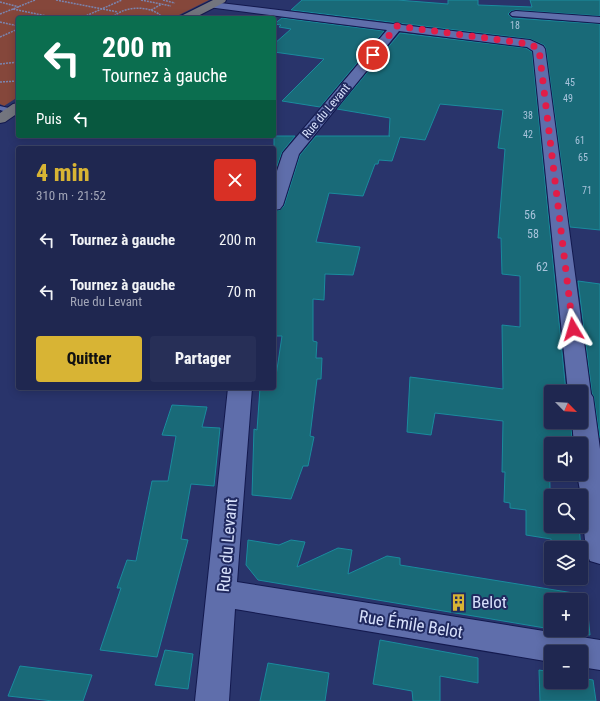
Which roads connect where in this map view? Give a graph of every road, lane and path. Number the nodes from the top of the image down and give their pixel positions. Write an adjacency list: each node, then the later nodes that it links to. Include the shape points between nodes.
1 (35, 0): 9 (path)
2 (56, 0): 11 (path)
3 (122, 0): 11 (path)
4 (162, 0): 7 (path)
5 (0, 2): 9 (path)
6 (216, 2): 19 (street); 22 (street)
7 (156, 3)
8 (162, 4): 12 (path)
9 (19, 7): 10 (path)
10 (13, 9): 14 (path); 15 (path)
11 (101, 9): 13 (path); 16 (path)
12 (150, 10): 13 (path); 18 (path)
13 (118, 12): 17 (path)
14 (0, 14)
15 (46, 16)
16 (85, 16)
17 (114, 16)
18 (160, 16)
19 (189, 16)
20 (600, 20): 25 (street, via 514,10)
21 (0, 22): 23 (path)
22 (397, 26): 25 (street); 31 (street, Rue du Levant, via 291,153)
23 (16, 27)
24 (16, 29): 26 (path)
25 (526, 33): 32 (street, via 539,49)
26 (0, 37)
27 (16, 62): 28 (path)
28 (0, 64)
29 (16, 81): 30 (path)
30 (0, 82)
31 (276, 199)
32 (579, 385)
33 (240, 390): 36 (street, Rue du Levant)
34 (585, 429): 35 (street)
35 (600, 552)
36 (222, 593): 37 (street, Rue Émile Belot); 38 (street, Rue du Levant)
37 (600, 655)
38 (212, 701)

